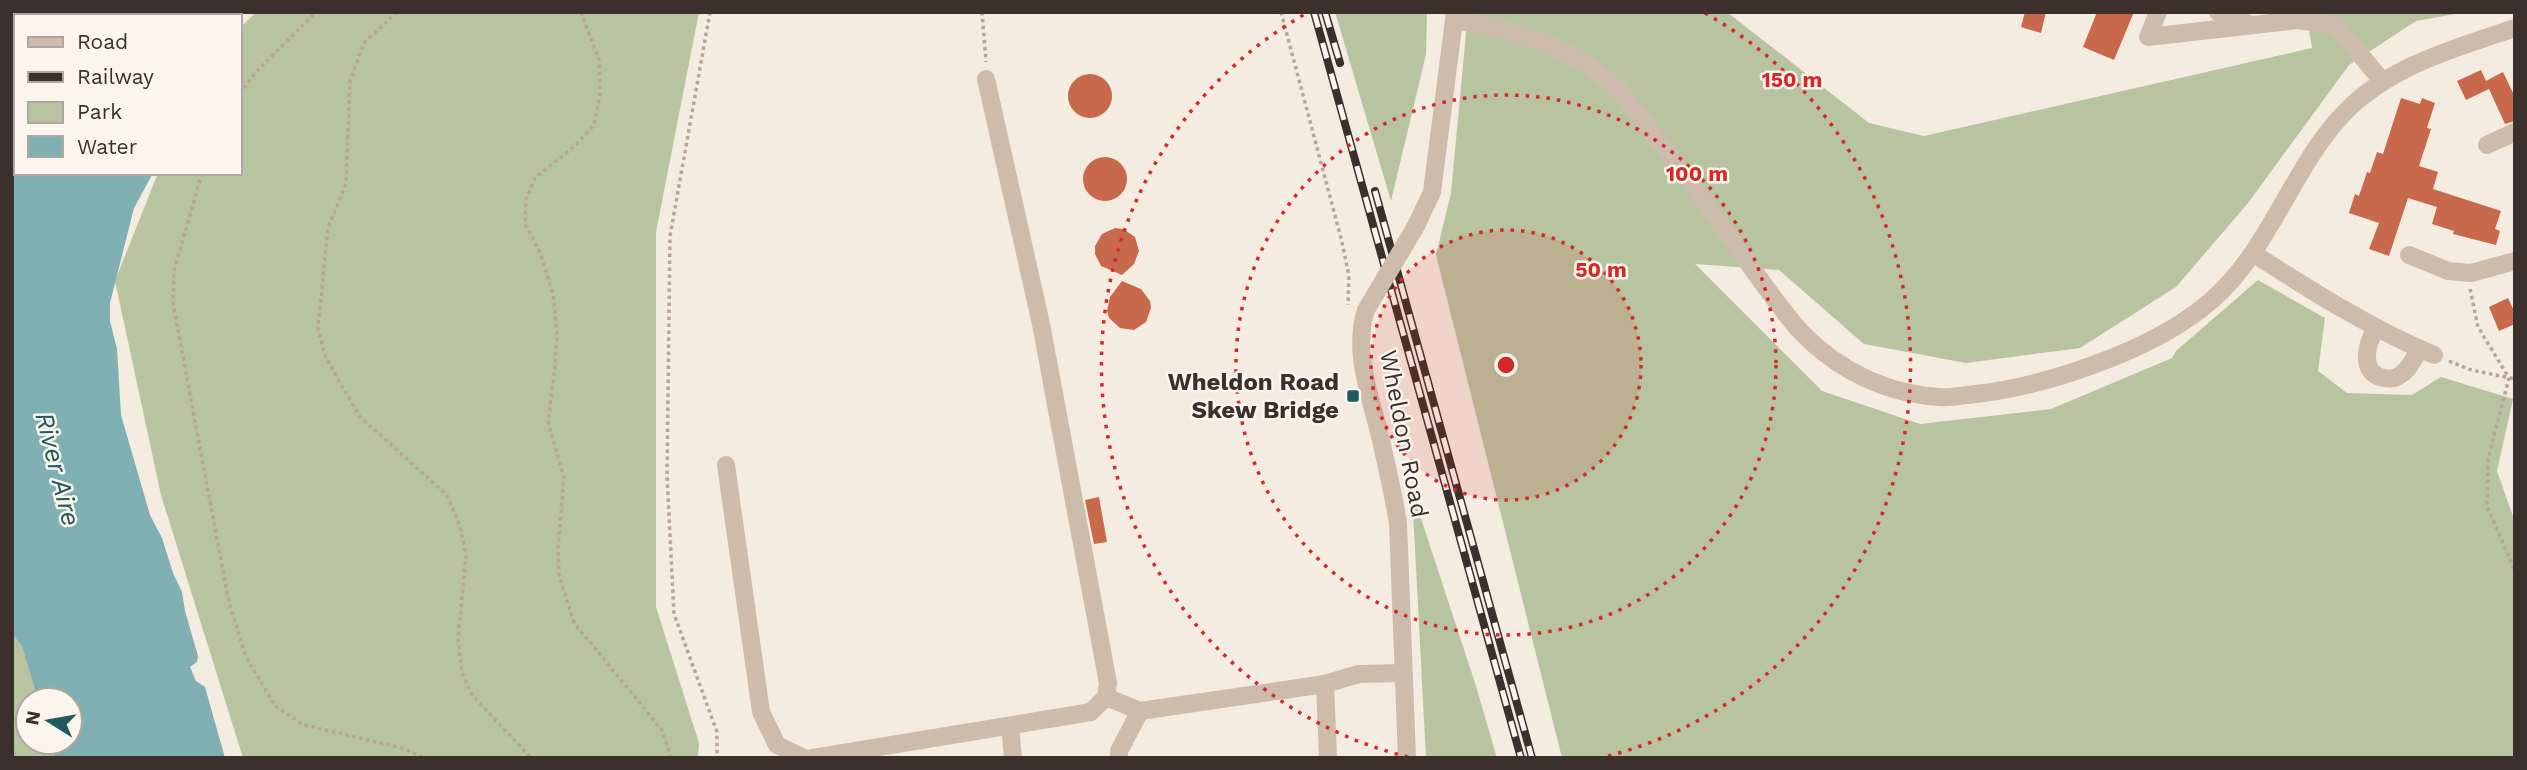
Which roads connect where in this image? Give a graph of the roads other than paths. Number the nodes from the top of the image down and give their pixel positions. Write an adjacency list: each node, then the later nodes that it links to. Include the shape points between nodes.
1 (2158, 12): 4 (street, via 2148,37)
2 (2218, 12): 4 (street)
3 (1455, 16): 10 (street, via 1533,38 1570,55 1612,83 1790,320 1819,351 1856,375 1898,389 1940,398 2001,392 2076,371 2159,337 2211,300); 15 (street, Wheldon Road, bridge, via 1432,192 1361,325 1362,364 1398,523)
4 (2252, 26): 7 (street, via 2298,20 2337,26)
5 (2514, 29): 7 (street)
6 (986, 79): 17 (street, via 1041,324 1108,683)
7 (2382, 81): 10 (street, via 2345,113 2315,153)
8 (2515, 132): 9 (street)
9 (2487, 145)
10 (2253, 254): 13 (street)
11 (2409, 255): 12 (street, via 2448,271 2471,273)
12 (2515, 261)
13 (2376, 328): 13 (street, via 2427,352 2399,376 2377,376 2366,355)
14 (726, 465): 21 (street, via 761,712 778,746)
15 (1403, 673): 16 (street, via 1359,674); 27 (street, Wheldon Road)
16 (1325, 684): 18 (street); 26 (street)
17 (1106, 698): 18 (street); 19 (street, via 1091,712)
18 (1140, 711): 25 (street)
19 (1010, 726): 20 (street); 24 (street)
20 (921, 741): 22 (street); 23 (street)
21 (804, 758)
22 (813, 758)
23 (904, 758)
24 (1013, 758)
25 (1119, 758)
26 (1328, 758)
27 (1407, 758)

